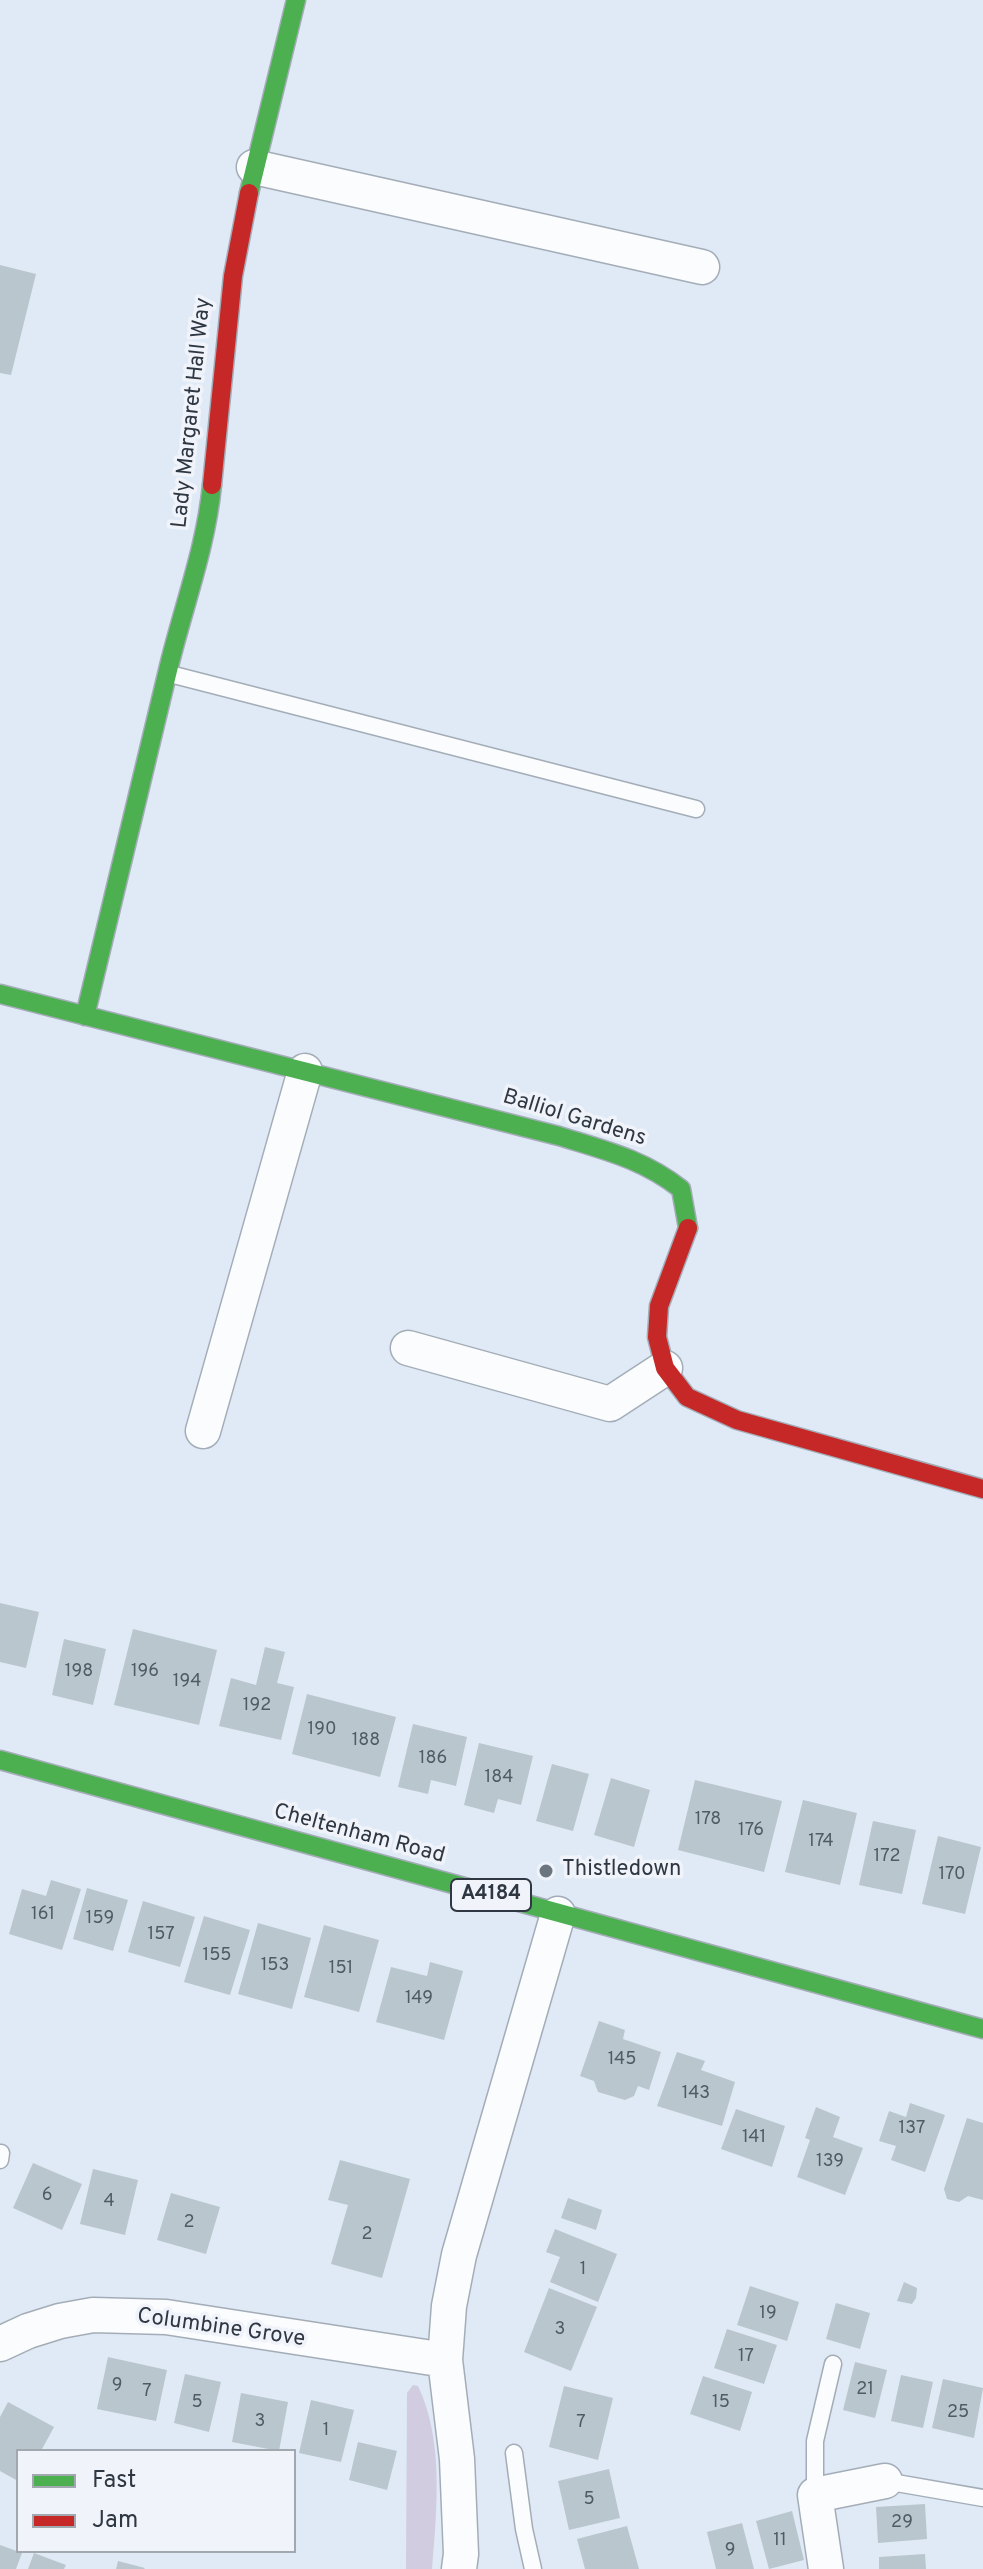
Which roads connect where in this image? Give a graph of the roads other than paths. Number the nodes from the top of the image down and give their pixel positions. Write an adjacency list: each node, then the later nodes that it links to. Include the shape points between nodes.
1 (296, 0): 2 (street, Lady Margaret Hall Way)
2 (254, 167): 3 (street); 4 (street, Lady Margaret Hall Way, via 233,276 209,513)
3 (702, 267)
4 (168, 673): 5 (lane); 7 (street, Lady Margaret Hall Way)
5 (696, 809)
6 (0, 994): 7 (street, Balliol Gardens)
7 (85, 1016): 8 (street, Balliol Gardens)
8 (305, 1071): 10 (street, Balliol Gardens, via 620,1155 658,1171 681,1189 689,1226 659,1306 657,1337); 11 (street)
9 (408, 1348): 10 (street, via 610,1404)
10 (665, 1368): 12 (street, Balliol Gardens, via 687,1397 737,1420)
11 (203, 1431)
12 (983, 1489)
13 (0, 1760): 14 (street, Cheltenham Road / A4184)
14 (558, 1914): 15 (street, Cheltenham Road / A4184); 17 (street, via 459,2255)
15 (983, 2029)
16 (0, 2344): 17 (street, Columbine Grove, via 60,2321 93,2315 166,2317)
17 (445, 2360): 23 (street, via 457,2459)
18 (833, 2364): 21 (lane, via 815,2441)
19 (514, 2453): 24 (lane)
20 (885, 2481): 21 (street); 22 (lane)
21 (815, 2495): 25 (street)
22 (983, 2498)
23 (459, 2569)
24 (533, 2569)
25 (826, 2569)

